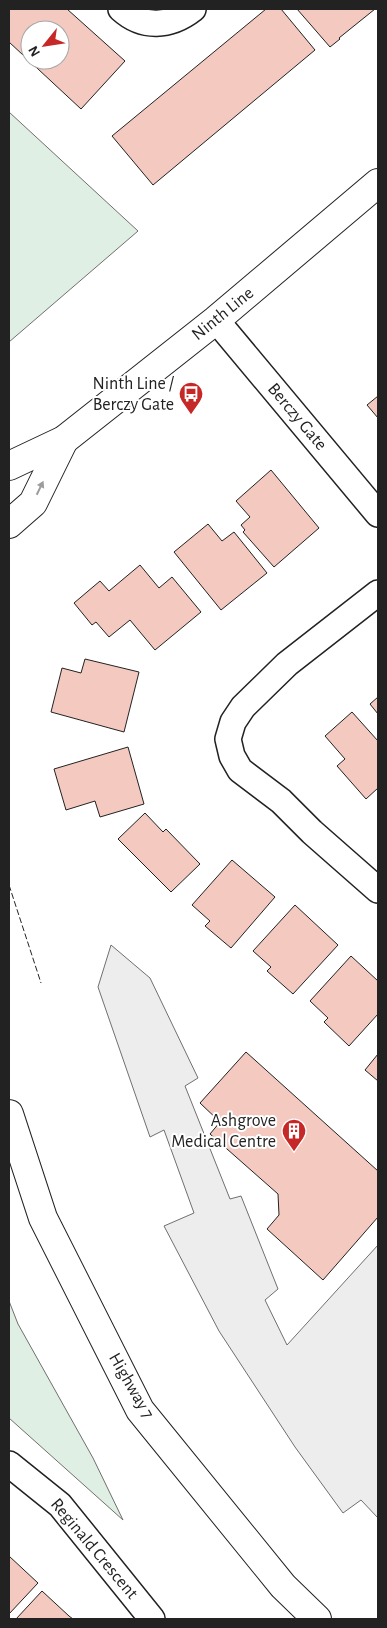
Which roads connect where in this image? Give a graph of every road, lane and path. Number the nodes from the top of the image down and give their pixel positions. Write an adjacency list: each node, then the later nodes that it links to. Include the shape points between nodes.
1 (121, 9): 2 (street, via 131,18 146,23 162,23 182,18)
2 (193, 9)
3 (378, 183): 4 (main road, Ninth Line)
4 (216, 320): 5 (main road, Ninth Line); 7 (street, Berczy Gate)
5 (64, 440): 6 (main road, Ninth Line); 8 (main road, Ninth Line, one-way to 5, via 33,503)
6 (9, 466)
7 (378, 514)
8 (9, 524)
9 (378, 593): 10 (street, via 287,664 243,707 232,722 228,739 240,770 281,801)
10 (378, 890)
11 (9, 1114): 14 (main road, Highway 7, via 42,1218 140,1410 283,1586)
12 (9, 1464): 13 (street, Reginald Crescent, via 60,1504)
13 (152, 1619)
14 (317, 1619)

